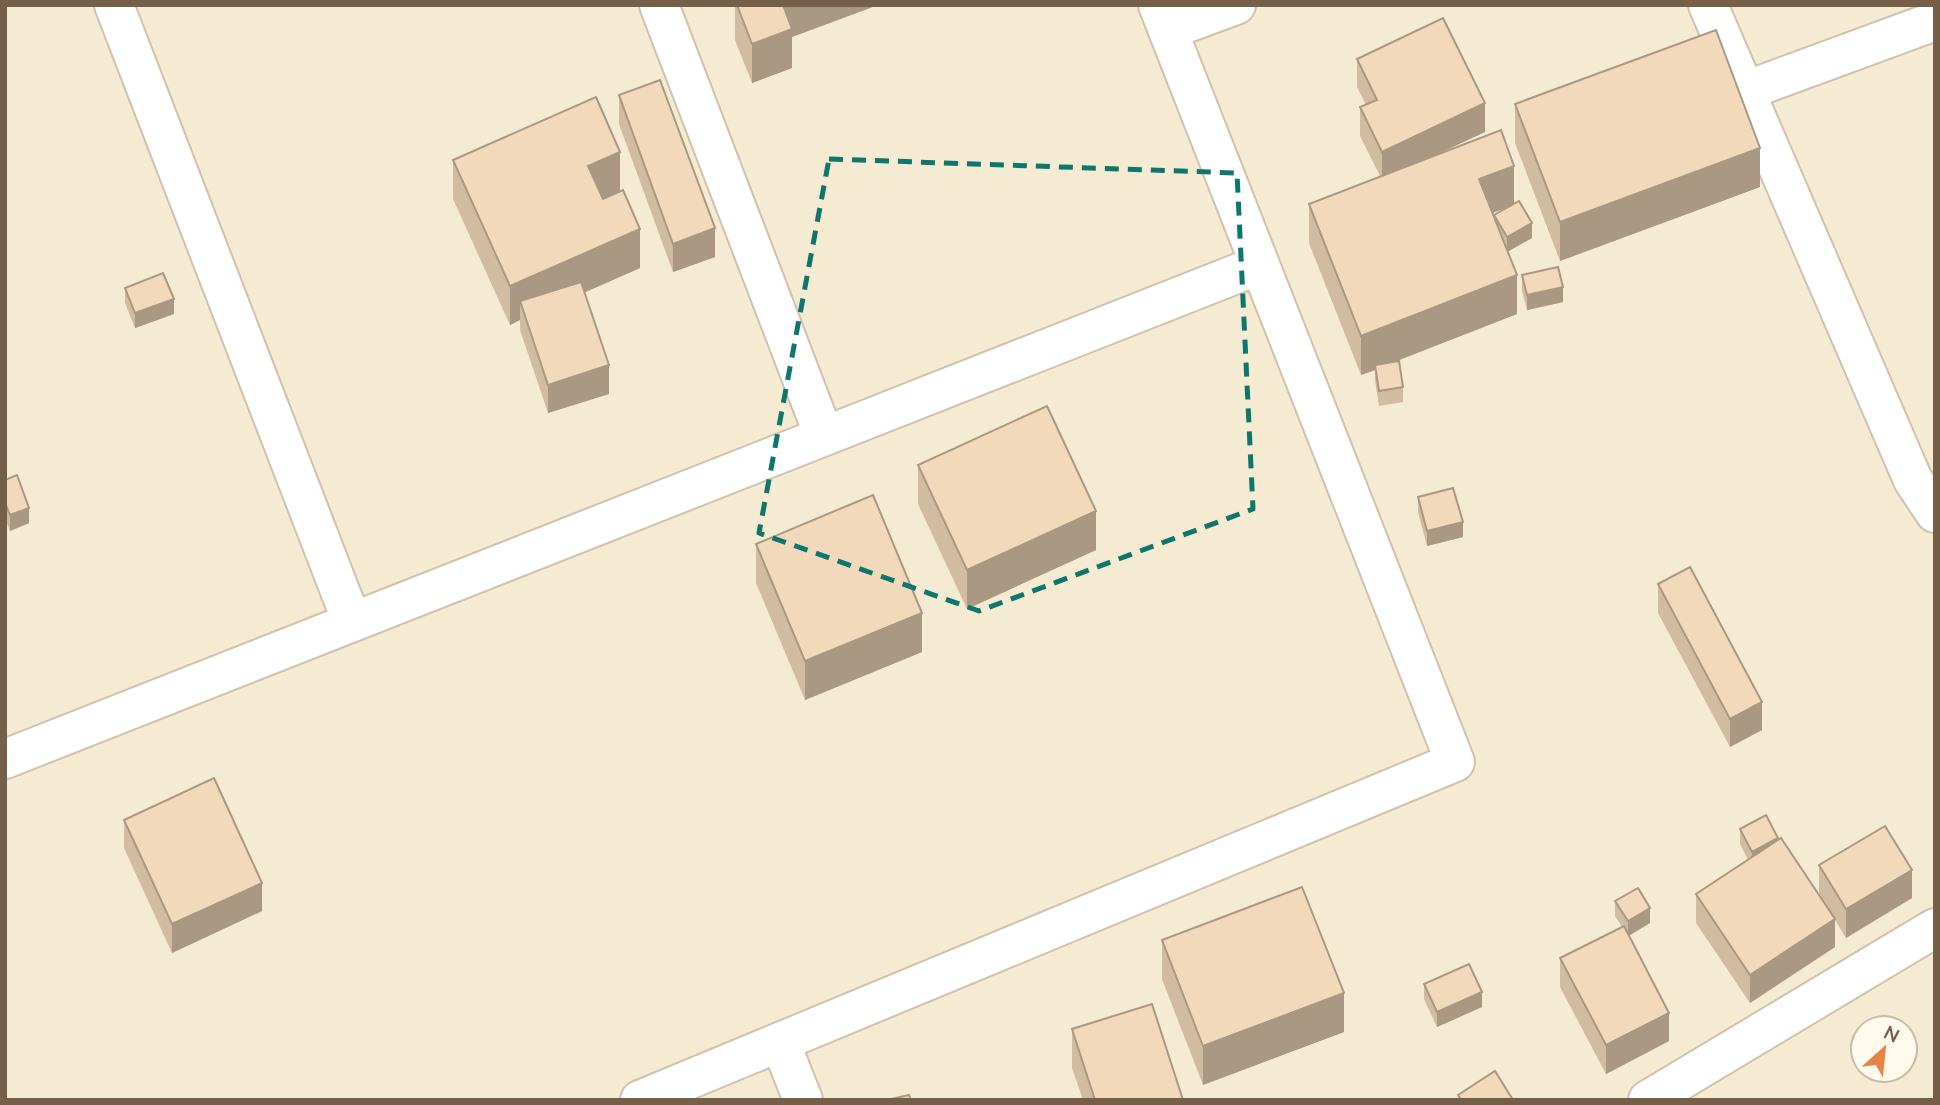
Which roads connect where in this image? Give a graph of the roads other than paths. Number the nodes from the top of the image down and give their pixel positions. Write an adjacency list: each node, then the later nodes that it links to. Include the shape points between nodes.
1 (114, 5): 11 (street)
2 (659, 5): 9 (street)
3 (1236, 5): 5 (street)
4 (1708, 5): 7 (street)
5 (1163, 18): 8 (street)
6 (1935, 21): 7 (street)
7 (1745, 91): 10 (street, via 1913,480)
8 (1259, 265): 9 (street); 14 (street, via 1455,762)
9 (824, 436): 11 (street)
10 (1935, 513)
11 (352, 622): 12 (street)
12 (5, 759)
13 (1935, 928): 15 (street)
14 (780, 1042): 16 (street); 17 (street)
15 (1662, 1096)
16 (640, 1100)
17 (803, 1100)

